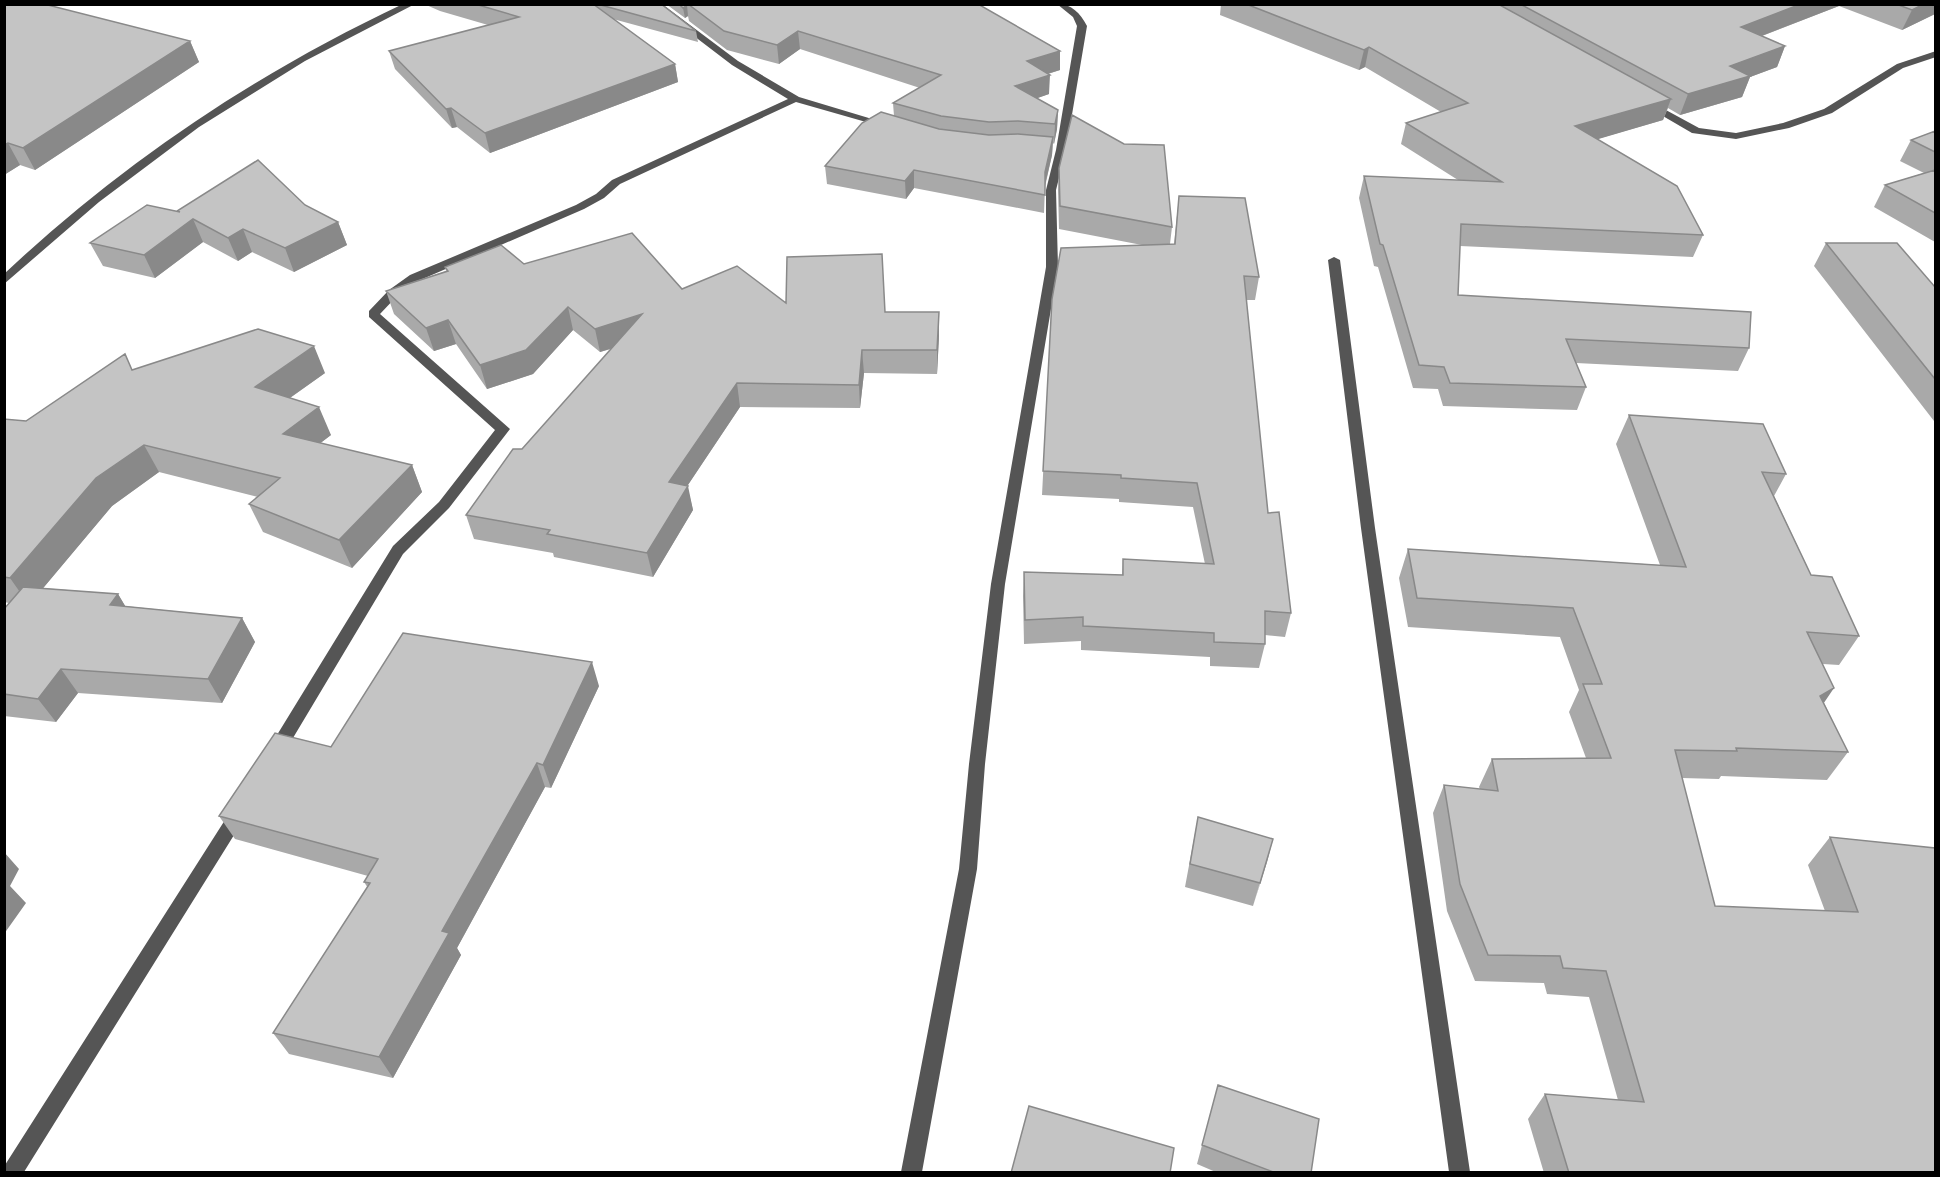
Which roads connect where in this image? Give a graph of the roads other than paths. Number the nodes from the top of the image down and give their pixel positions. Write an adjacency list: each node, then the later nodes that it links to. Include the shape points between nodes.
1 (411, 4): 9 (street, via 362,26 190,129 136,166)
2 (656, 4): 5 (street, via 735,63)
3 (1061, 4): 13 (street, via 1077,16 1082,26 1051,190 1052,267 998,584 968,869)
4 (1935, 54): 6 (street, via 1900,66 1828,111 1785,126 1736,136 1696,131)
5 (795, 99): 7 (street); 10 (street, via 616,182 580,207 414,278 374,314 502,429 444,505 398,550)
6 (1644, 103)
7 (895, 128)
8 (1334, 260): 14 (street)
9 (4, 281)
10 (268, 765)
11 (243, 806): 12 (street)
12 (12, 1173)
13 (911, 1173)
14 (1460, 1173)

